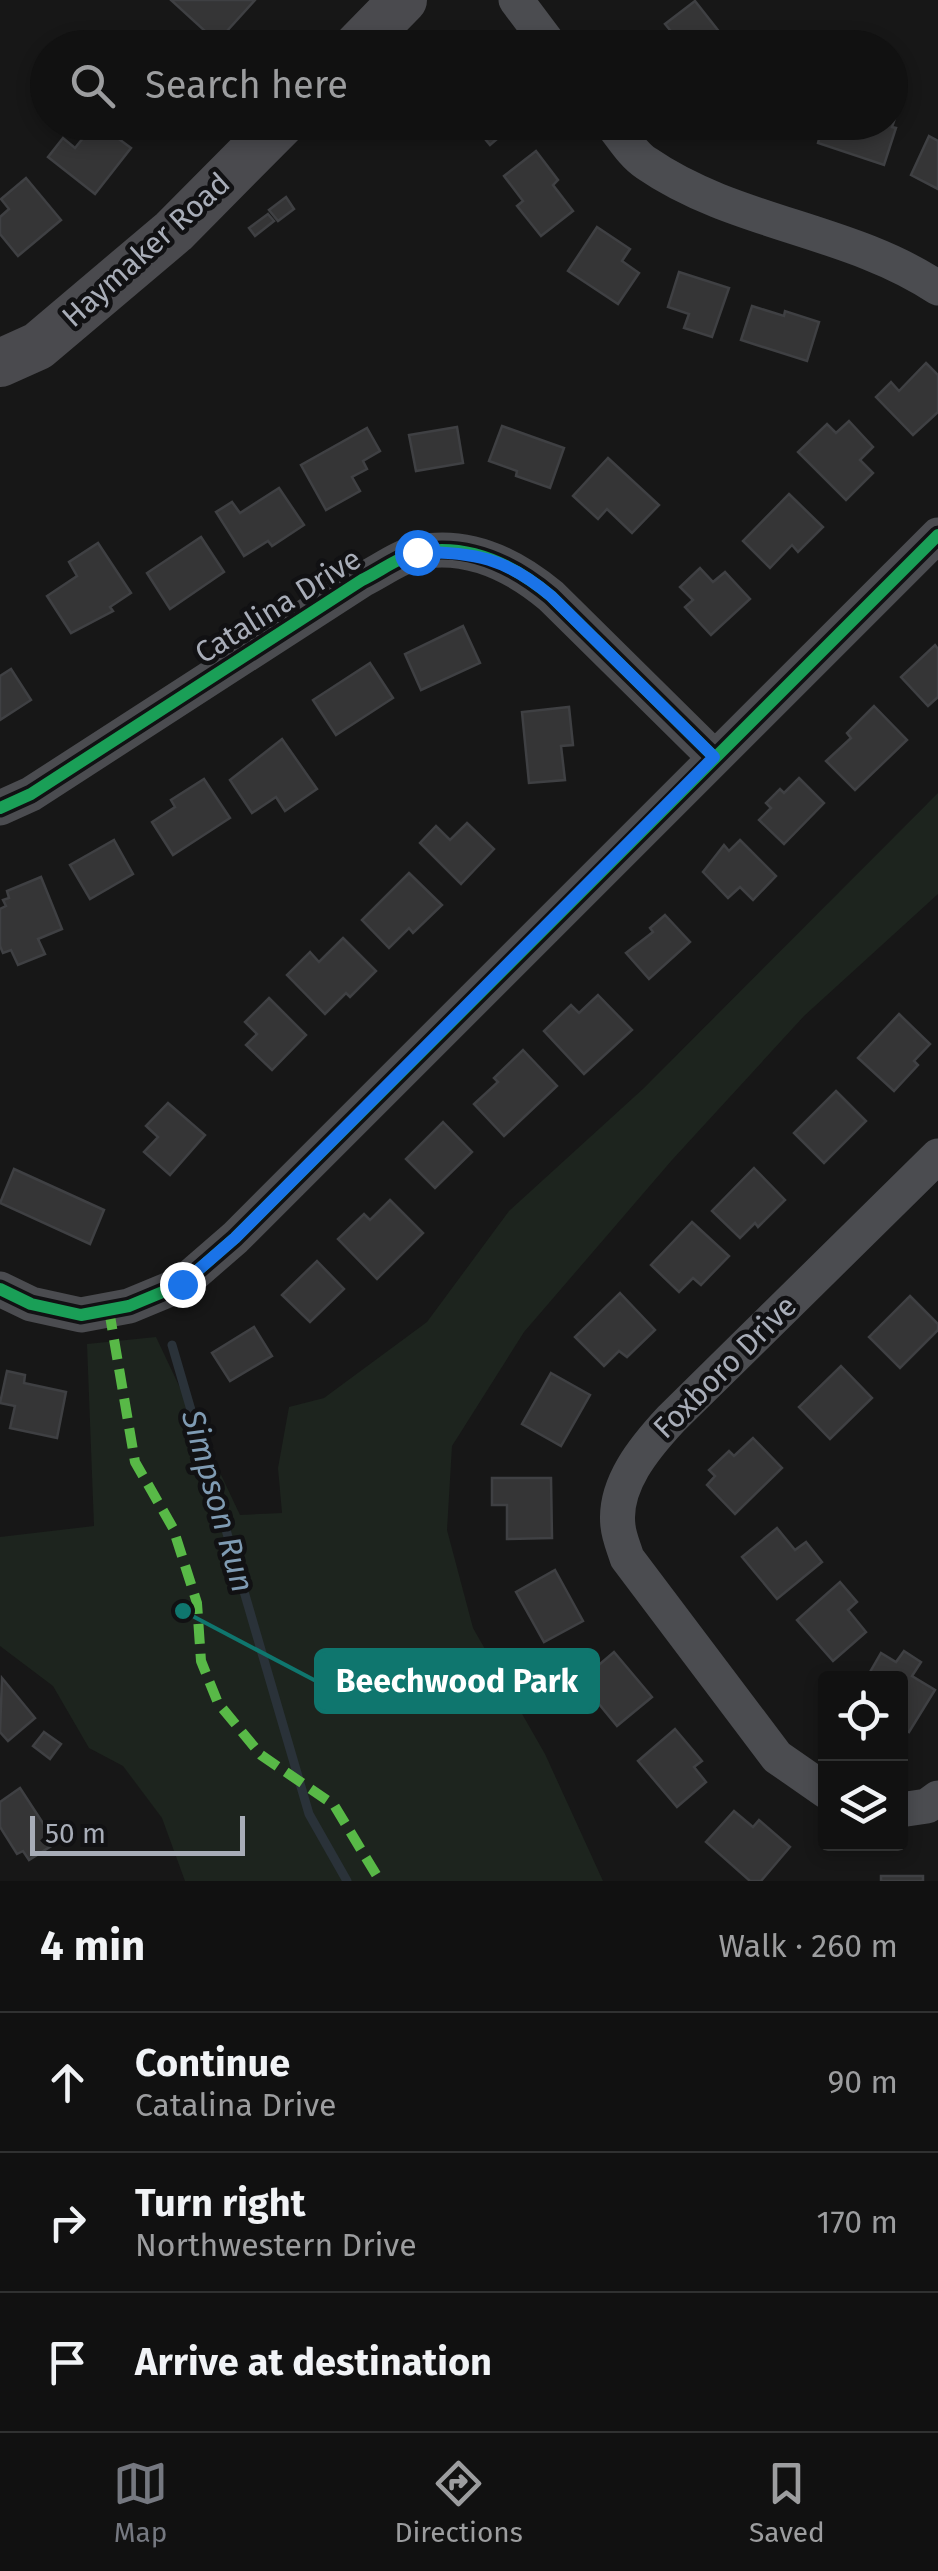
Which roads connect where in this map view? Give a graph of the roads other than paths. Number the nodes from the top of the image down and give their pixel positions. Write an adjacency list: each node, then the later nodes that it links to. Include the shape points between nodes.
1 (402, 0): 3 (main road)
2 (516, 0): 4 (street)
3 (373, 30)
4 (538, 30)
5 (264, 140): 8 (main road, Haymaker Road, via 174,231 38,346)
6 (625, 140): 7 (street, via 644,162 696,194 868,254)
7 (938, 288)
8 (0, 362)
9 (938, 535): 10 (street)
10 (714, 757): 11 (street, Catalina Drive, via 524,574 492,558 417,552); 13 (street, via 182,1284 129,1306 81,1315)
11 (0, 808)
12 (938, 1156): 14 (street, Foxboro Drive, via 671,1419 642,1451 622,1492 617,1525 627,1558 777,1757)
13 (0, 1289)
14 (818, 1785)
15 (938, 1798): 16 (street)
16 (908, 1809)

